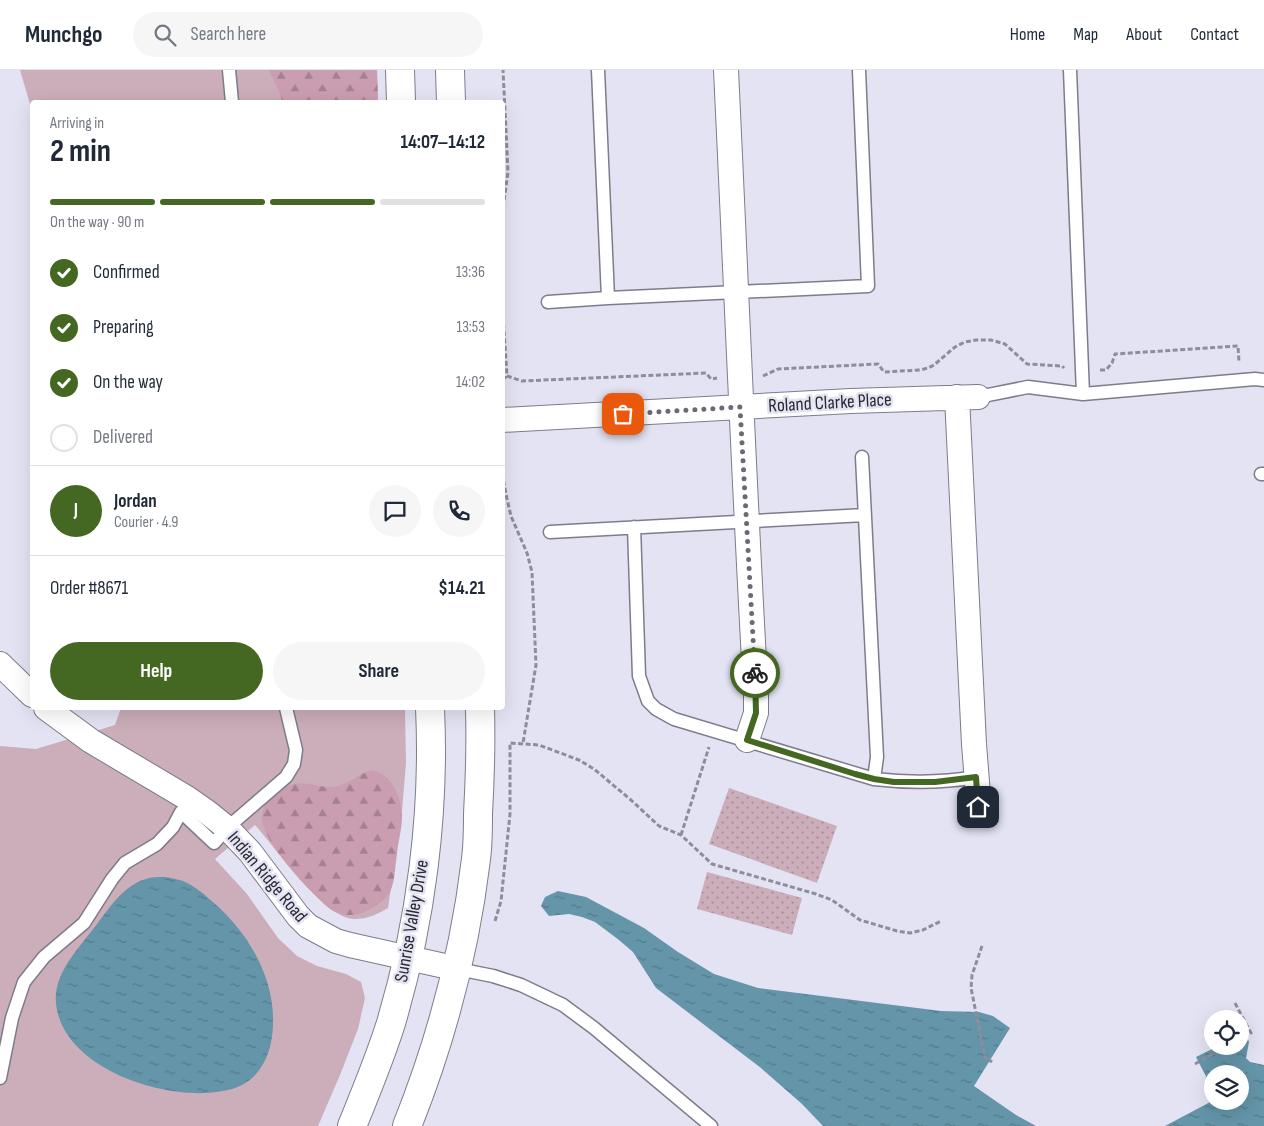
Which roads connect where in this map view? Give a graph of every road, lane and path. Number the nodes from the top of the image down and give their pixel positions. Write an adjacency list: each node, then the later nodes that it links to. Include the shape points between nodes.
1 (229, 70): 9 (lane)
2 (400, 70): 10 (main road)
3 (450, 70): 11 (main road)
4 (503, 70): 12 (path)
5 (598, 70): 16 (lane)
6 (726, 70): 15 (street)
7 (859, 70): 15 (lane, via 868,286)
8 (1070, 70): 19 (lane)
9 (232, 100)
10 (402, 100)
11 (451, 100)
12 (504, 100)
13 (505, 111): 14 (path, via 508,172)
14 (505, 194)
15 (737, 292): 16 (lane); 21 (street)
16 (608, 298): 17 (lane)
17 (548, 302)
18 (505, 346): 20 (path)
19 (1082, 371): 21 (path, via 1068,372 1062,366 1027,364 1005,344 976,340 955,347 934,365 920,370 884,372 878,364 778,369 763,376); 22 (path, via 1106,370 1115,354 1238,346); 24 (lane)
20 (507, 376): 21 (path, via 522,381 706,372 711,379)
21 (740, 377): 26 (street)
22 (1240, 380): 23 (lane); 24 (lane)
23 (1264, 380)
24 (1083, 394): 25 (lane, via 1028,387)
25 (968, 397): 26 (street, Roland Clarke Place); 44 (street)
26 (740, 407): 27 (street, Roland Clarke Place); 31 (street)
27 (505, 420)
28 (862, 457): 30 (lane)
29 (505, 492): 43 (path, via 532,572 536,665)
30 (865, 515): 31 (lane); 45 (lane, via 877,757)
31 (746, 521): 32 (lane); 41 (street, via 756,696 756,713)
32 (634, 527): 33 (lane); 40 (lane, via 639,676 643,688 656,709)
33 (550, 532)
34 (0, 664): 35 (street)
35 (30, 694)
36 (49, 710): 47 (street, Indian Ridge Road, via 91,741 187,798)
37 (286, 710): 47 (lane, via 296,750 294,764 286,777)
38 (430, 710): 51 (main road, Sunrise Valley Drive, via 424,863)
39 (480, 710): 52 (main road, via 476,857)
40 (714, 730): 41 (lane); 48 (path)
41 (747, 740): 45 (lane)
42 (510, 743): 43 (path)
43 (523, 743): 48 (path, via 539,745 578,760 619,789 659,826)
44 (976, 777): 45 (lane, via 925,782); 46 (street)
45 (874, 779)
46 (978, 807)
47 (220, 835): 51 (street, Indian Ridge Road, via 250,852 308,926 336,941); 58 (lane, via 182,812 158,844 125,863 84,923 44,957 24,982 12,1018)
48 (681, 835): 49 (path, via 712,864 832,900 860,920 910,933)
49 (941, 922)
50 (982, 946): 56 (path, via 972,975 972,993 985,1057)
51 (407, 958): 52 (street, Indian Ridge Road); 59 (main road, Sunrise Valley Drive, via 385,1040)
52 (458, 969): 60 (main road, via 431,1061); 61 (lane, via 493,976 563,1005)
53 (1235, 1003): 54 (path)
54 (1239, 1010)
55 (1211, 1055): 57 (path)
56 (992, 1062)
57 (1195, 1064)
58 (0, 1078)
59 (352, 1126)
60 (407, 1126)
61 (711, 1126)

